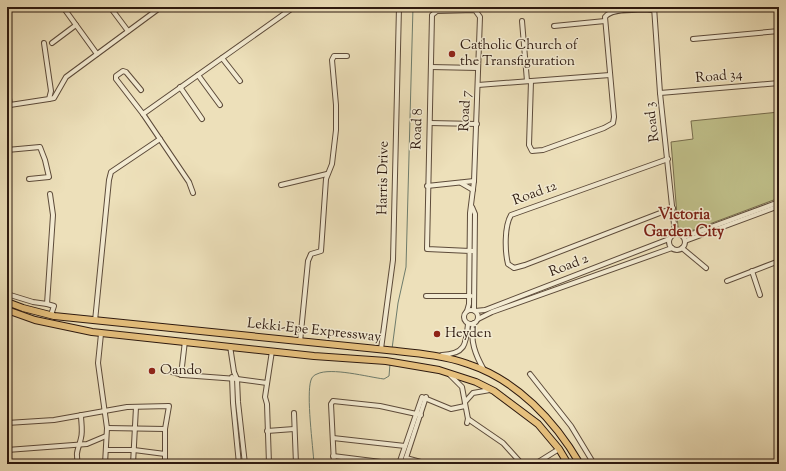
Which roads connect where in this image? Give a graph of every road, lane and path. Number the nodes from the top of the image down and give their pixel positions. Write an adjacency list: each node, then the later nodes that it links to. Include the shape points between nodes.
1 (63, 7): 11 (street)
2 (110, 7): 13 (street)
3 (162, 7): 7 (street)
4 (294, 7): 20 (street)
5 (399, 7): 86 (street, Harris Drive, via 393,260)
6 (654, 8): 10 (street, via 616,11 608,14); 32 (street, Road 3)
7 (156, 9): 13 (street)
8 (480, 17): 21 (street, Road 8, via 475,10 434,12); 22 (street, Road 7)
9 (522, 21): 26 (street)
10 (605, 21): 12 (street); 24 (street)
11 (76, 25): 17 (street); 18 (street)
12 (554, 26)
13 (128, 31): 18 (street)
14 (779, 31): 15 (street)
15 (693, 39)
16 (44, 43): 33 (street, via 51,91)
17 (52, 43)
18 (97, 54): 33 (street, via 66,77 54,98)
19 (348, 56): 43 (street, via 334,56 332,60 336,113 332,164)
20 (222, 58): 23 (street); 25 (street)
21 (431, 67): 22 (street); 38 (street, Road 8)
22 (478, 68): 28 (street, Road 7)
23 (198, 75): 30 (street); 35 (street)
24 (610, 75): 26 (street); 26 (street, via 613,123 537,152 532,151 529,145)
25 (240, 81)
26 (529, 81): 28 (street)
27 (779, 83): 32 (street, Road 34)
28 (478, 84): 39 (street, Road 7)
29 (7, 85): 34 (street)
30 (180, 87): 36 (street); 37 (street)
31 (141, 90): 36 (street, via 126,72 116,76 116,80)
32 (660, 93): 42 (street, Road 3)
33 (49, 99): 34 (street)
34 (9, 105)
35 (220, 105)
36 (143, 114): 40 (street)
37 (202, 119)
38 (430, 123): 39 (street); 48 (street, Road 8)
39 (477, 124): 45 (street, Road 7)
40 (160, 139): 50 (street, via 189,182); 78 (street, via 111,172)
41 (7, 150): 44 (street, via 40,147 49,177)
42 (668, 159): 54 (street, Road 3); 54 (street, Road 12, via 511,215 508,221 508,264 514,268 525,265)
43 (327, 174): 47 (street); 84 (street, via 322,246 320,250 311,254 308,261)
44 (30, 178)
45 (474, 181): 46 (street); 49 (street, Road 7)
46 (461, 183): 48 (street); 49 (street)
47 (281, 185)
48 (427, 186): 61 (street, Road 8, via 427,248)
49 (473, 190): 61 (street, Road 7, via 470,213)
50 (193, 193)
51 (50, 194): 71 (street, via 53,215)
52 (779, 202): 55 (street)
53 (779, 206): 55 (street)
54 (673, 208): 56 (street, Road 3)
55 (760, 211): 58 (street)
56 (675, 234): 57 (street); 58 (street)
57 (669, 239): 59 (street); 74 (street, Road 2, via 490,308)
58 (684, 239): 60 (street)
59 (672, 248): 60 (street); 77 (street, Road 2)
60 (682, 248): 63 (street)
61 (472, 251): 69 (street, Road 7)
62 (779, 260): 64 (street)
63 (706, 268)
64 (752, 271): 65 (street); 67 (street)
65 (727, 281)
66 (7, 294): 71 (street)
67 (760, 295)
68 (426, 296): 69 (street)
69 (471, 296): 73 (street, Road 7); 74 (street, Road 7)
70 (7, 302): 75 (highway, Lekki-Epe Expressway)
71 (47, 304): 75 (street, via 54,306)
72 (7, 310): 81 (highway, Lekki-Epe Expressway)
73 (467, 311): 74 (street); 80 (street, via 464,318)
74 (474, 311): 77 (street)
75 (51, 315): 76 (highway, Lekki-Epe Expressway)
76 (61, 317): 78 (highway, Lekki-Epe Expressway); 81 (highway)
77 (478, 319): 79 (street)
78 (95, 320): 84 (highway, Lekki-Epe Expressway)
79 (474, 323): 80 (street); 90 (street, via 473,342 476,356)
80 (468, 324): 88 (street, via 468,338 458,351)
81 (60, 326): 82 (highway, Lekki-Epe Expressway)
82 (101, 334): 83 (highway, Lekki-Epe Expressway); 101 (street, via 98,363)
83 (185, 341): 85 (highway, Lekki-Epe Expressway); 93 (street)
84 (300, 342): 86 (highway, Lekki-Epe Expressway)
85 (230, 346): 87 (highway, Lekki-Epe Expressway); 92 (street)
86 (384, 350): 88 (highway, Lekki-Epe Expressway)
87 (272, 351): 89 (highway, Lekki-Epe Expressway, via 386,361); 97 (street)
88 (432, 356): 90 (highway, Lekki-Epe Expressway, via 468,363)
89 (438, 370): 98 (highway, Lekki-Epe Expressway, via 476,382); 99 (street, via 450,376 462,387)
90 (484, 371): 139 (highway, Lekki-Epe Expressway, via 512,388 544,415)
91 (172, 372): 93 (street)
92 (234, 372): 95 (street); 96 (street)
93 (181, 374): 95 (street)
94 (530, 374): 140 (street, via 571,426)
95 (232, 378): 96 (street); 114 (street)
96 (238, 379): 97 (street); 115 (street)
97 (267, 383): 110 (street)
98 (494, 391): 99 (street, via 473,393); 117 (highway, Lekki-Epe Expressway, via 538,424)
99 (465, 404): 103 (street, via 451,409 422,397); 136 (street, via 468,421 503,442)
100 (136, 406): 101 (street); 107 (street); 108 (street, via 169,406)
101 (104, 410): 104 (street); 106 (street)
102 (294, 413): 109 (street)
103 (418, 414): 112 (street, via 333,400 330,404); 116 (street); 123 (street)
104 (81, 415): 105 (street, via 54,420); 113 (street, via 81,439)
105 (7, 423)
106 (107, 428): 107 (street); 111 (street)
107 (135, 428): 108 (street); 120 (street)
108 (165, 429): 121 (street)
109 (294, 429): 110 (street); 131 (street)
110 (267, 431): 130 (street)
111 (106, 436): 113 (street, via 87,444); 119 (street)
112 (333, 438): 116 (street); 122 (street)
113 (78, 444): 118 (street); 124 (street)
114 (237, 446): 115 (street); 128 (street)
115 (243, 446): 129 (street)
116 (405, 446): 133 (street)
117 (559, 449): 137 (street); 138 (highway, Lekki-Epe Expressway)
118 (7, 450)
119 (106, 450): 120 (street); 125 (street)
120 (134, 450): 121 (street); 126 (street)
121 (165, 454): 127 (street)
122 (333, 456): 132 (street); 133 (street)
123 (406, 458): 134 (street); 135 (street)
124 (79, 464)
125 (105, 464)
126 (133, 464)
127 (165, 464)
128 (239, 464)
129 (245, 464)
130 (269, 464)
131 (296, 464)
132 (334, 464)
133 (398, 464)
134 (404, 464)
135 (428, 464)
136 (522, 464)
137 (535, 464)
138 (568, 464)
139 (580, 464)
140 (594, 464)

